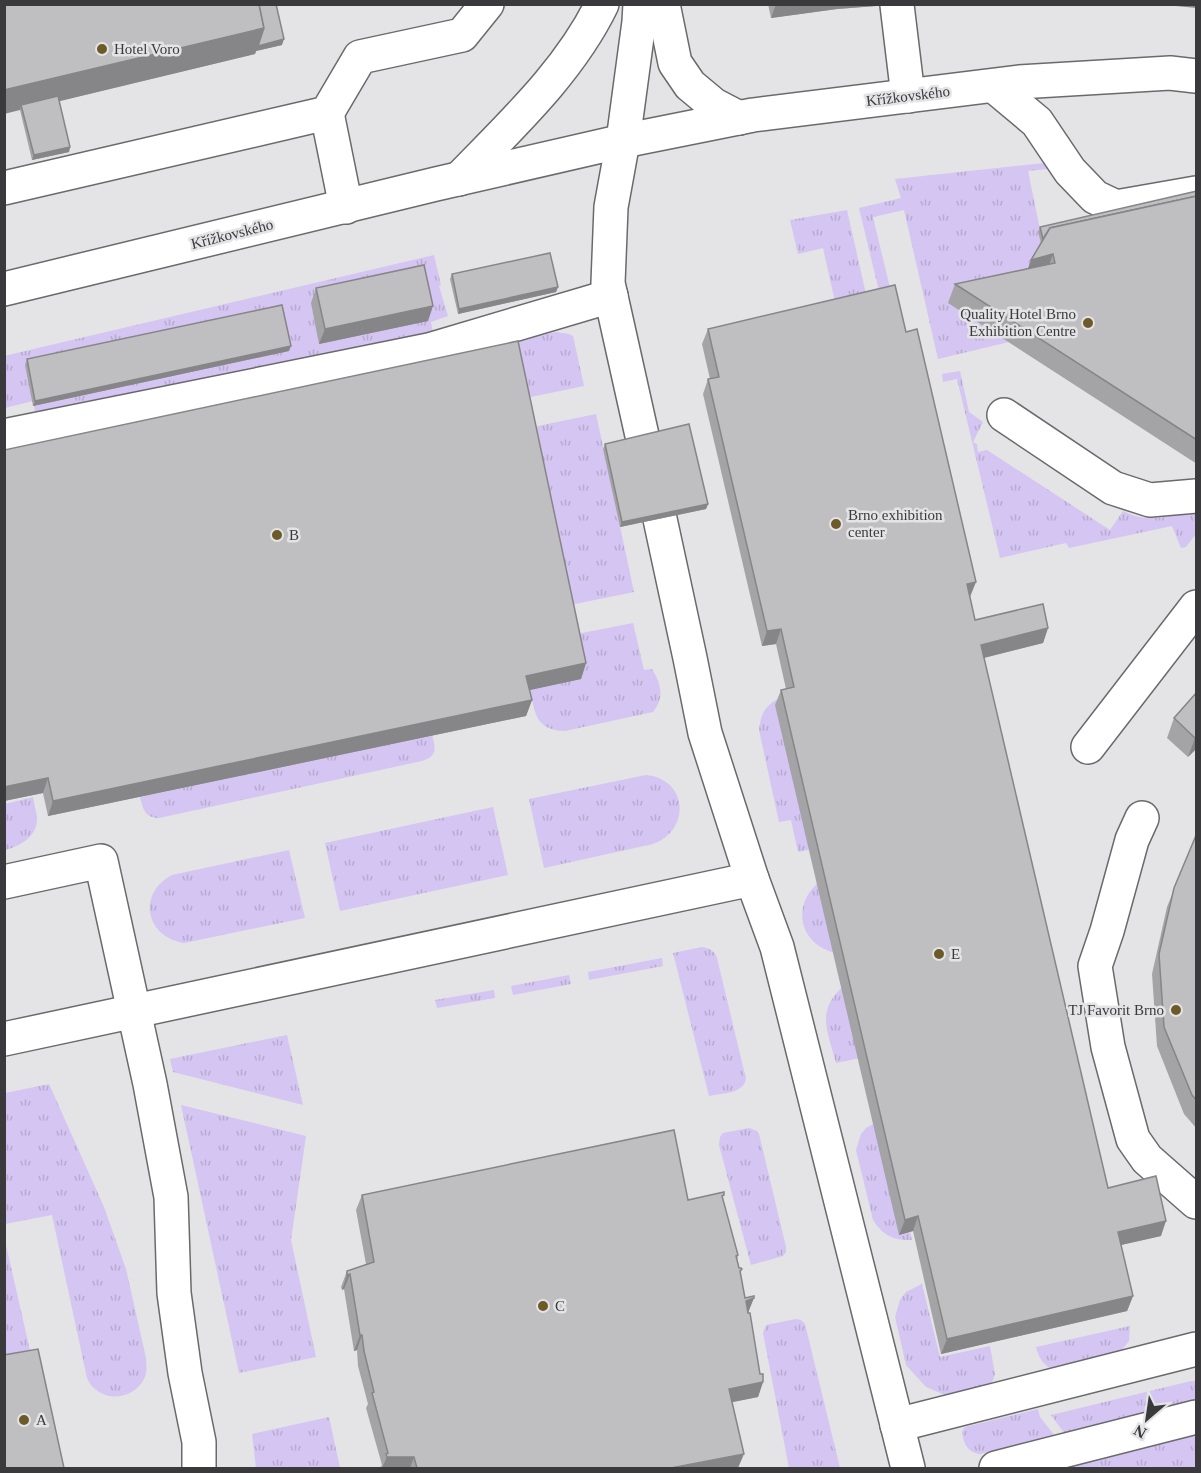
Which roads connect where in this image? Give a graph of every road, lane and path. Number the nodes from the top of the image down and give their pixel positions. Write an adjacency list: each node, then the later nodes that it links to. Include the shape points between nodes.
1 (487, 4): 9 (street, via 462,35 360,57)
2 (602, 4): 12 (street, via 547,88)
3 (640, 4): 11 (street)
4 (663, 4): 10 (street, via 675,63 690,85 714,105)
5 (897, 5): 8 (street)
6 (1197, 76): 7 (street, Křížkovského, via 1170,73)
7 (994, 86): 8 (street, Křížkovského); 14 (street, via 1037,122 1070,171 1095,197 1116,207)
8 (908, 96): 10 (street, Křížkovského)
9 (327, 113): 13 (street); 15 (street)
10 (739, 118): 11 (street, Křížkovského)
11 (622, 141): 12 (street, Křížkovského); 17 (street, via 610,207)
12 (459, 179): 15 (street, Křížkovského)
13 (4, 188)
14 (1197, 192)
15 (346, 207): 16 (street, Křížkovského)
16 (4, 290)
17 (611, 296): 19 (street, via 429,350); 20 (street)
18 (1004, 415): 21 (street, via 1113,488 1150,501)
19 (4, 436)
20 (643, 440)
21 (1197, 496)
22 (660, 519): 26 (street, via 705,733)
23 (1197, 607): 24 (street)
24 (1088, 747)
25 (1142, 818): 30 (street, via 1095,966 1108,1047 1133,1139 1148,1159)
26 (752, 879): 28 (street); 33 (street, via 777,947)
27 (4, 882): 28 (street, via 100,861)
28 (134, 1011): 29 (street); 34 (street, via 171,1197 174,1293 199,1442)
29 (4, 1039)
30 (1197, 1202)
31 (1197, 1349): 33 (street)
32 (1197, 1417): 36 (street)
33 (897, 1425): 35 (street)
34 (199, 1468)
35 (908, 1468)
36 (996, 1468)

